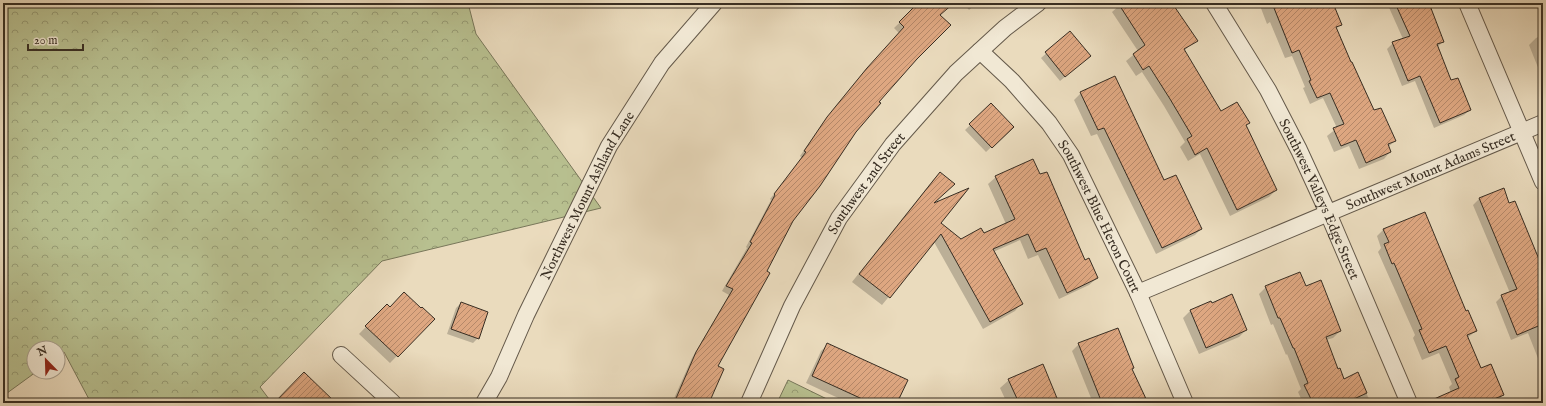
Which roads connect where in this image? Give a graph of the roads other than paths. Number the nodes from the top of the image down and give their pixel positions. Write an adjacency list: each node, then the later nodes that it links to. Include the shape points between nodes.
1 (714, 3): 13 (street, Northwest Mount Ashland Lane, via 662,63 609,146 526,315 499,377)
2 (1038, 3): 5 (street, Southwest 2nd Street)
3 (1214, 3): 9 (street, Southwest Valleys Edge Street, via 1268,90)
4 (1467, 3): 7 (street)
5 (980, 50): 10 (street, Southwest Blue Heron Court, via 1044,117 1071,155); 14 (street, Southwest 2nd Street, via 956,72 893,144 839,218 792,306)
6 (1543, 123): 7 (street, Southwest Mount Adams Street)
7 (1522, 132): 8 (street); 9 (street, Southwest Mount Adams Street)
8 (1543, 182)
9 (1328, 213): 10 (street, Southwest Mount Adams Street); 16 (street, Southwest Valleys Edge Street)
10 (1138, 293): 15 (street, Southwest Blue Heron Court)
11 (341, 355): 12 (street)
12 (393, 403)
13 (484, 403)
14 (749, 403)
15 (1185, 403)
16 (1409, 403)

